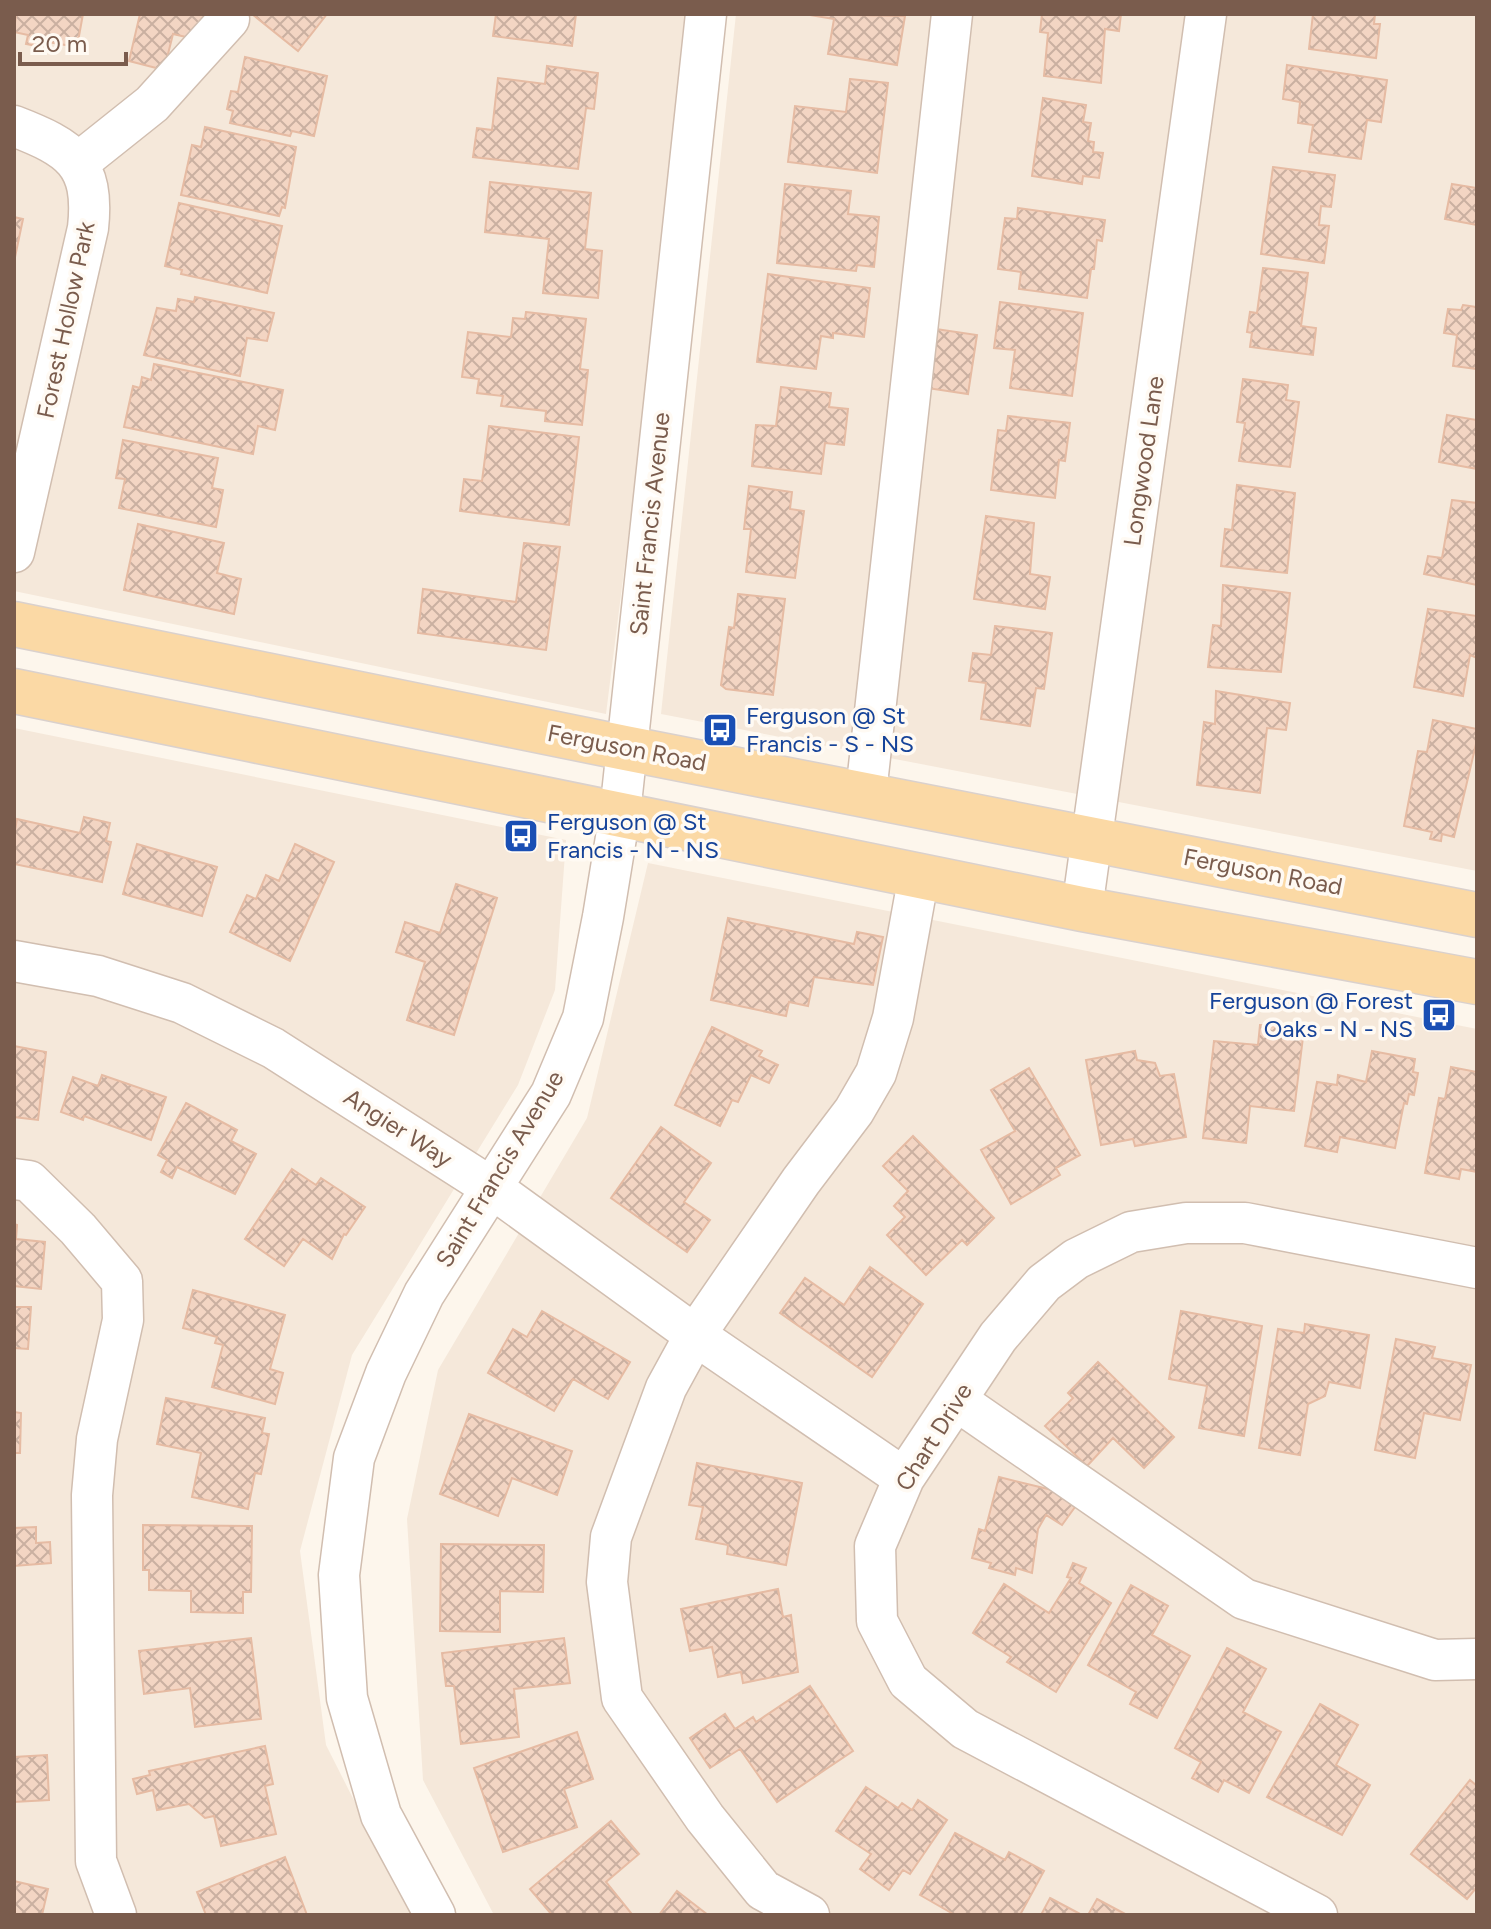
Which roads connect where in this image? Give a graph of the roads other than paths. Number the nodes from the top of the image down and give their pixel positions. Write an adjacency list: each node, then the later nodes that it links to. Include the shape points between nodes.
1 (706, 14): 10 (street, Saint Francis Avenue)
2 (952, 14): 11 (street)
3 (1206, 14): 13 (street, Longwood Lane)
4 (229, 19): 6 (street, via 152,104)
5 (14, 126): 6 (street, via 58,145)
6 (78, 163): 7 (street, Forest Hollow Park, via 87,181 88,228)
7 (14, 552)
8 (14, 624): 10 (main road, Ferguson Road)
9 (14, 691): 12 (main road)
10 (625, 748): 11 (main road, Ferguson Road); 12 (street, Saint Francis Avenue)
11 (866, 793): 13 (main road, Ferguson Road)
12 (620, 813): 14 (main road); 20 (street, Saint Francis Avenue, via 583,1018 551,1094)
13 (1092, 838): 15 (street, Longwood Lane); 16 (main road, Ferguson Road)
14 (919, 875): 15 (main road); 22 (street, via 893,1018 876,1073)
15 (1082, 909): 18 (main road)
16 (1477, 915)
17 (14, 961): 20 (street, Angier Way, via 98,976 182,1003 273,1048)
18 (1477, 982)
19 (14, 1179): 26 (street, via 29,1181 122,1281 123,1320 97,1439 92,1495 96,1861)
20 (492, 1188): 22 (street, Angier Way); 27 (street, Saint Francis Avenue, via 424,1294 386,1373 354,1458 339,1575 347,1698 381,1815)
21 (1477, 1268): 23 (street, Chart Drive, via 1245,1223 1186,1223 1131,1232 1076,1259 1044,1283 998,1337)
22 (695, 1335): 24 (street, Angier Way); 28 (street, via 666,1388 611,1537 607,1582 622,1698 696,1806 763,1890)
23 (956, 1400): 24 (street, Chart Drive); 25 (street, via 1244,1599 1435,1660)
24 (904, 1478): 29 (street, Chart Drive, via 875,1546 877,1621 908,1681 965,1729)
25 (1477, 1659)
26 (116, 1915)
27 (435, 1915)
28 (809, 1915)
29 (1317, 1915)

